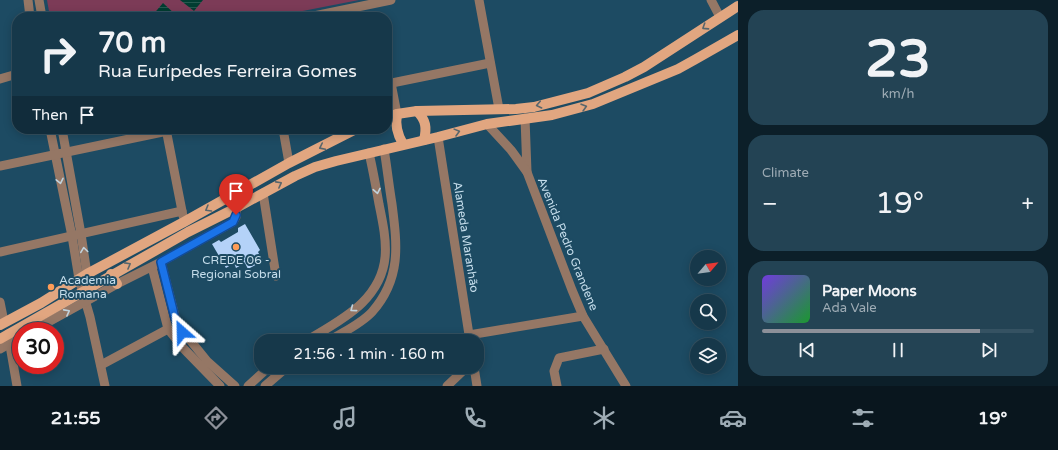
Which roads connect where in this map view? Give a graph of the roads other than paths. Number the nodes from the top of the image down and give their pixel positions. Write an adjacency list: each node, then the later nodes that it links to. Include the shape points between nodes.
1 (28, 0): 7 (street)
2 (39, 0): 8 (street)
3 (391, 0): 9 (street)
4 (479, 0): 12 (street)
5 (711, 0): 10 (street)
6 (738, 6): 10 (main road)
7 (29, 12)
8 (41, 12)
9 (333, 12)
10 (720, 17): 17 (main road, one-way to 17, via 644,67 607,86 534,107)
11 (738, 35): 21 (main road, one-way to 11, via 552,115 594,104 696,60)
12 (490, 63): 15 (street); 17 (street)
13 (12, 75): 14 (street)
14 (0, 79)
15 (392, 83)
16 (392, 95): 19 (street)
17 (499, 109): 18 (main road)
18 (417, 111): 19 (main road); 30 (main road, via 426,123)
19 (397, 114): 20 (main road); 31 (main road, via 396,130)
20 (392, 116)
21 (525, 118): 22 (main road); 38 (street, Avenida Pedro Grandene)
22 (487, 124): 29 (main road, one-way to 22); 38 (street, Avenida Pedro Grandene)
23 (51, 134): 35 (street)
24 (63, 134): 33 (street)
25 (148, 134): 33 (street)
26 (167, 134): 41 (street)
27 (284, 134): 36 (street)
28 (346, 134): 36 (main road, one-way to 36)
29 (438, 137): 30 (main road); 67 (street, Alameda Maranhão)
30 (424, 140): 31 (main road)
31 (403, 144): 32 (main road)
32 (384, 149): 34 (main road); 46 (street)
33 (67, 152): 35 (street); 43 (street)
34 (369, 153): 39 (main road, one-way to 34, via 315,167); 45 (street, one-way to 45)
35 (55, 154): 37 (street); 44 (street, one-way to 44)
36 (289, 163): 42 (main road, one-way to 42)
37 (0, 166)
38 (527, 172): 59 (street, Avenida Pedro Grandene)
39 (263, 193): 40 (main road); 53 (street)
40 (236, 208): 48 (street, via 233,222); 50 (main road, one-way to 40)
41 (182, 211): 42 (street); 43 (street)
42 (184, 222): 52 (main road)
43 (82, 234): 44 (street); 52 (street, one-way to 43)
44 (72, 236): 47 (street); 52 (street)
45 (386, 244): 46 (street); 51 (street)
46 (397, 247): 54 (street)
47 (0, 252)
48 (161, 262): 49 (street); 80 (street, via 177,324 207,361)
49 (152, 267): 55 (street); 63 (street)
50 (112, 274): 55 (main road); 56 (main road)
51 (381, 275): 54 (street); 62 (street, one-way to 62, via 361,304)
52 (83, 276): 56 (street); 61 (main road)
53 (276, 276)
54 (390, 280): 66 (street, via 372,312)
55 (117, 284): 58 (street)
56 (84, 291): 58 (street); 69 (main road)
57 (0, 302): 61 (street)
58 (85, 303): 60 (street, one-way to 58); 72 (street)
59 (584, 316): 68 (street); 71 (street, Avenida Pedro Grandene)
60 (49, 322)
61 (2, 323)
62 (329, 326): 64 (street); 65 (street)
63 (168, 329): 72 (street); 79 (street)
64 (317, 334)
65 (331, 334)
66 (340, 334)
67 (469, 334)
68 (484, 335)
69 (6, 339): 70 (street); 77 (street)
70 (0, 349)
71 (604, 349): 85 (street, via 559,358 554,371); 86 (street, Avenida Pedro Grandene)
72 (101, 365): 78 (street)
73 (261, 374): 81 (street)
74 (279, 374): 82 (street)
75 (460, 374): 83 (street)
76 (475, 374): 84 (street)
77 (17, 386)
78 (105, 386)
79 (220, 386)
80 (235, 386)
81 (248, 386)
82 (265, 386)
83 (448, 386)
84 (477, 386)
85 (557, 386)
86 (626, 386)

